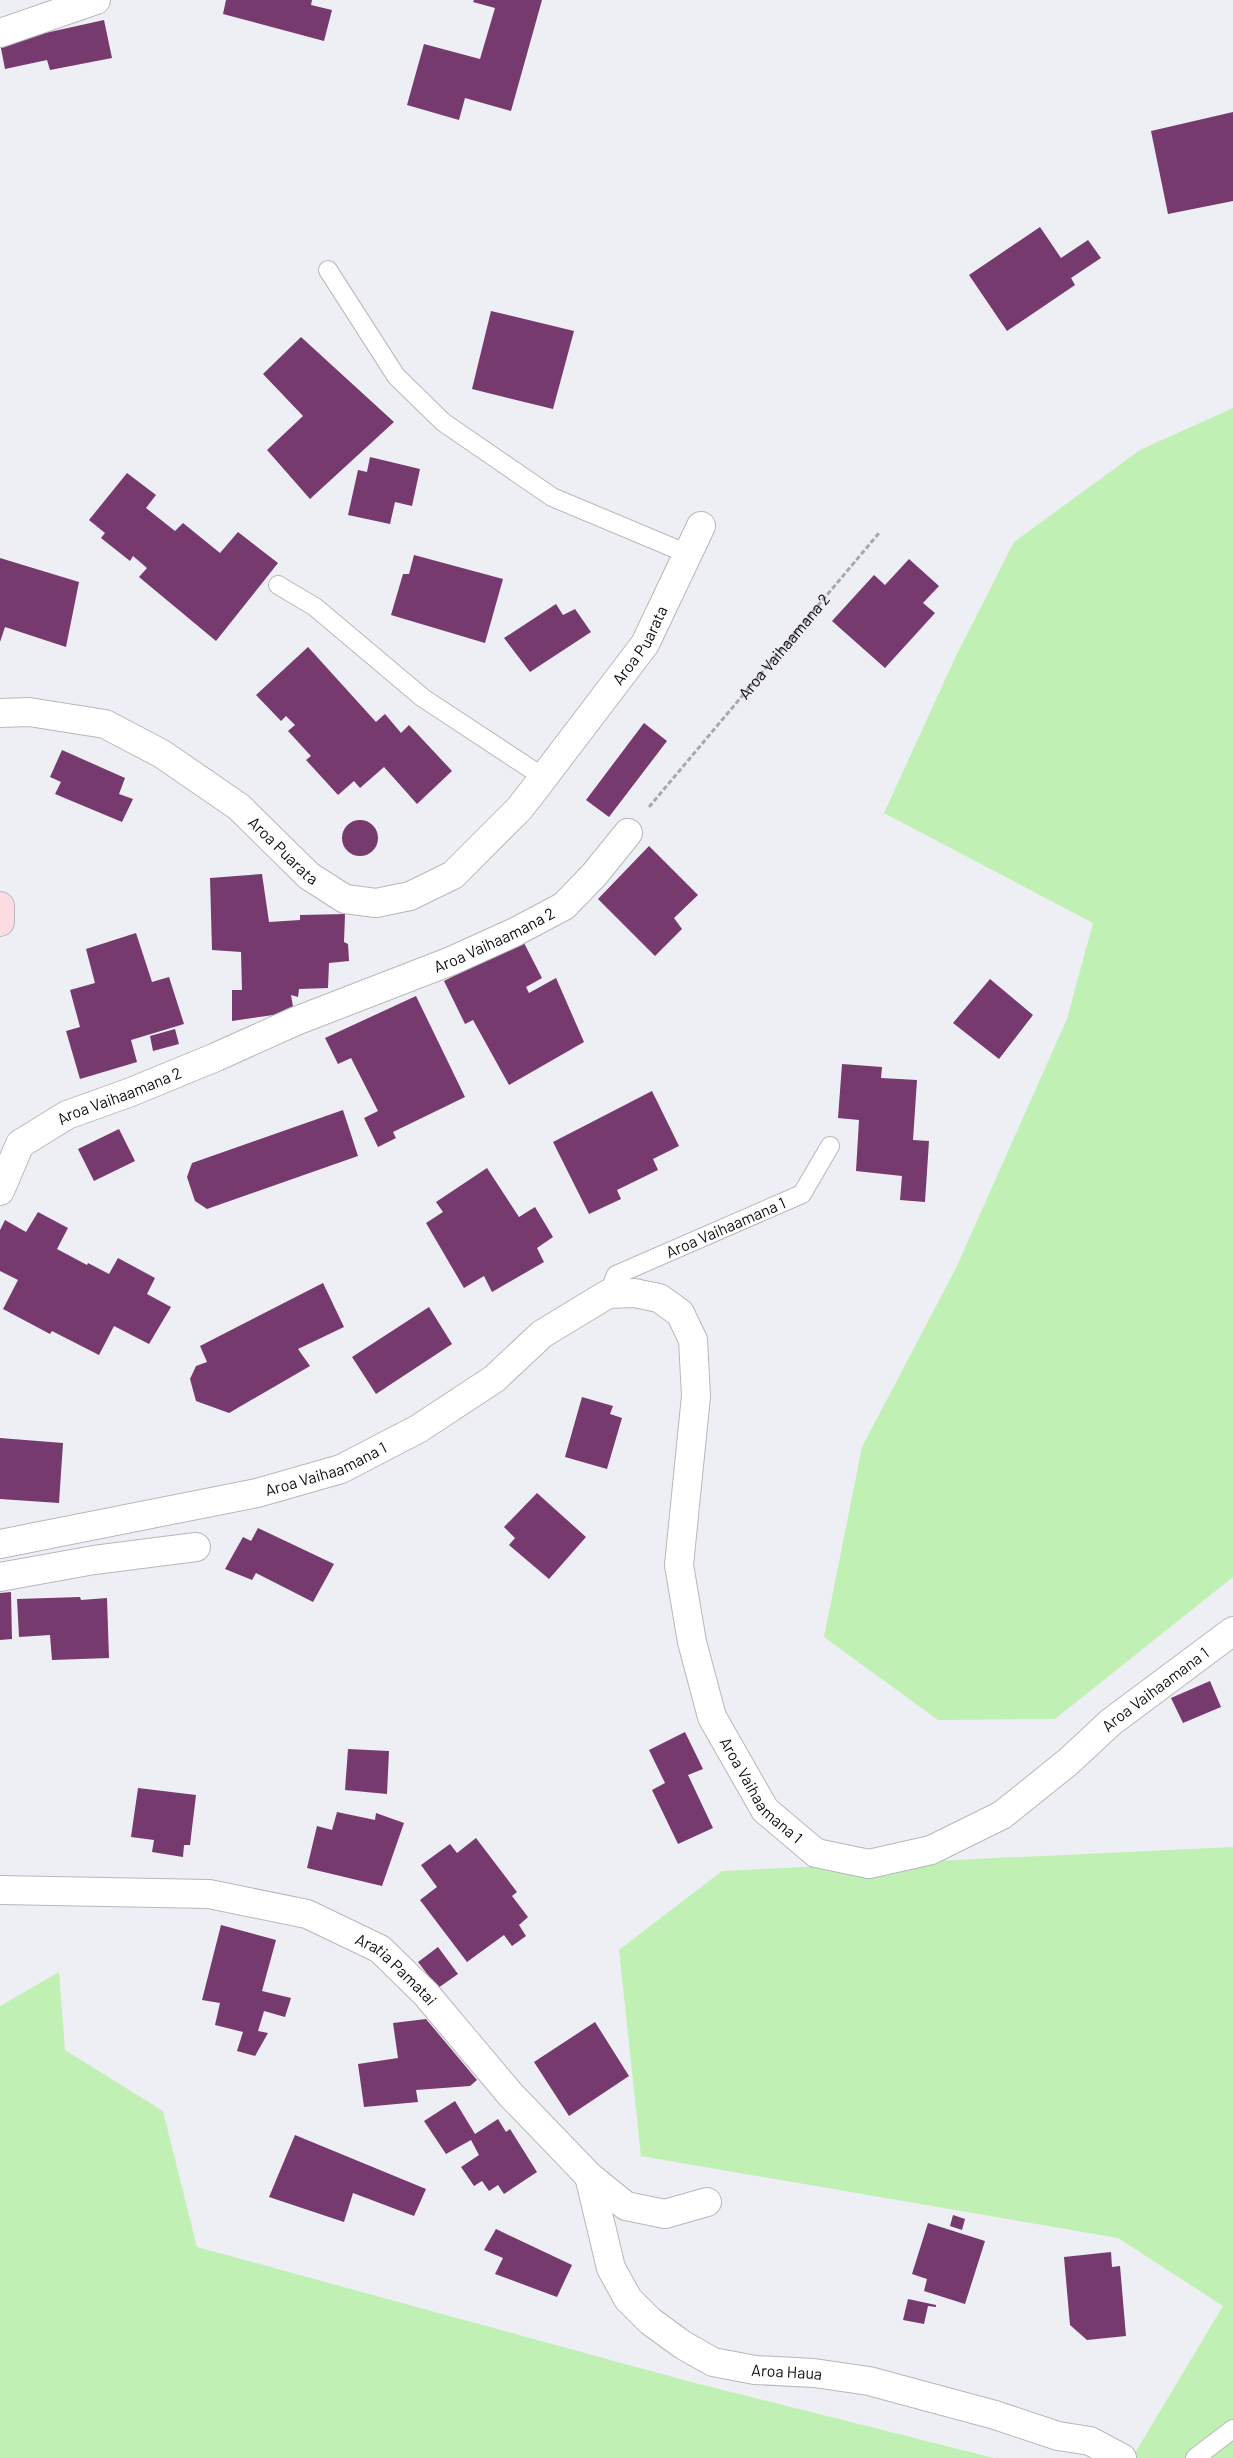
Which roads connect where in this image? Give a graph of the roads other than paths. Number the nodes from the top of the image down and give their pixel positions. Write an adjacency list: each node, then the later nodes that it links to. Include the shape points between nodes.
1 (96, 0): 2 (street)
2 (0, 33)
3 (328, 270): 5 (lane, via 396,376 443,422 552,497)
4 (701, 526): 5 (street, Aroa Puarata)
5 (688, 554): 8 (street, Aroa Puarata, via 645,644)
6 (278, 585): 8 (lane, via 315,607 422,698)
7 (0, 713): 8 (street, Aroa Puarata, via 29,712 105,724 122,732 162,754 239,808 309,876 345,899 376,902 410,896 454,875 519,809)
8 (543, 777)
9 (628, 833): 13 (street, Aroa Vaihaamana 2, via 564,906 515,932 451,961 296,1021 216,1058 67,1115 20,1144)
10 (0, 906): 11 (main road)
11 (0, 922)
12 (830, 1146): 14 (lane, Aroa Vaihaamana 1, via 802,1194 616,1275)
13 (0, 1191)
14 (608, 1294): 15 (street, Aroa Vaihaamana 1, via 542,1334 494,1379 418,1430 341,1468 257,1493); 18 (street, Aroa Vaihaamana 1, via 634,1293 659,1298 680,1313 693,1340 696,1396 679,1565 692,1642 712,1717 765,1810 816,1853 869,1864 931,1850 1002,1815 1068,1762 1111,1722)
15 (0, 1544)
16 (196, 1548): 17 (street, via 94,1560)
17 (0, 1577)
18 (1233, 1631)
19 (0, 1890): 20 (street, Aratia Pamatai, via 209,1894 307,1914 380,1949 426,1994 510,2094)
20 (589, 2176): 21 (street, Aratia Pamatai, via 626,2206 665,2214); 23 (street, Aroa Haua, via 611,2268 628,2299 650,2321 713,2362 755,2370 814,2373 869,2381 995,2415 1058,2436 1090,2441)
21 (707, 2202)
22 (1233, 2429): 24 (lane)
23 (1122, 2458)
24 (1196, 2458)

